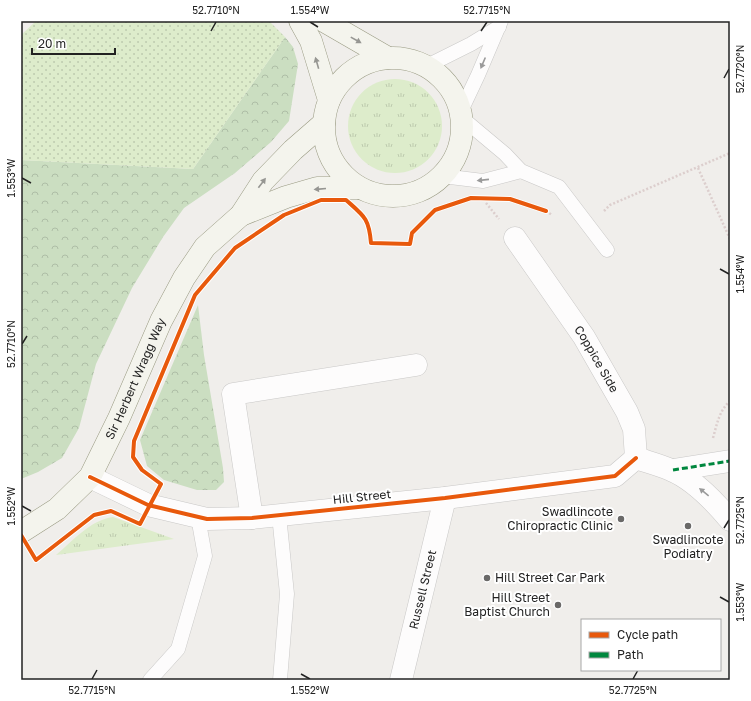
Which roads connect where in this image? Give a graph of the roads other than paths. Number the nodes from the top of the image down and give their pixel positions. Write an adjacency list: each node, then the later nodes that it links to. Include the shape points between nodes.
1 (300, 21): 6 (street, one-way to 1, via 311,41)
2 (324, 21): 4 (street, one-way to 4)
3 (500, 24): 5 (lane, via 471,44); 7 (lane, one-way to 7)
4 (388, 58): 5 (street, via 412,60); 6 (street, via 373,60 352,71 342,80)
5 (427, 66): 7 (street, via 451,89)
6 (329, 100): 8 (street)
7 (461, 115): 9 (lane); 10 (street, via 460,145 452,164)
8 (324, 123): 11 (street, via 325,142 335,165); 12 (street, Sir Herbert Wragg Way, one-way to 8, via 263,181)
9 (521, 171): 10 (lane, one-way to 10, via 483,182); 14 (lane, via 559,187)
10 (442, 176): 11 (street, via 425,188 395,196 371,193)
11 (359, 188): 12 (street, Sir Herbert Wragg Way, one-way to 12, via 317,188)
12 (241, 215): 19 (street, Sir Herbert Wragg Way, via 205,247 184,278 161,321)
13 (515, 238): 16 (street, Coppice Side, via 584,337 627,412 634,430)
14 (607, 250)
15 (416, 365): 23 (street, via 233,394)
16 (636, 458): 18 (street); 20 (street, Hill Street, via 615,476)
17 (730, 461): 18 (street)
18 (673, 470): 24 (street, one-way to 18, via 716,502)
19 (90, 477): 22 (street, Hill Street, via 148,505); 25 (street, Sir Herbert Wragg Way, via 57,509)
20 (445, 498): 21 (street, Hill Street); 28 (street, Russell Street)
21 (279, 515): 23 (street, Hill Street); 27 (lane, via 287,594)
22 (198, 517): 23 (street, Hill Street); 26 (lane, via 205,556 178,649)
23 (252, 518)
24 (730, 520)
25 (21, 532)
26 (150, 680)
27 (280, 680)
28 (401, 680)

